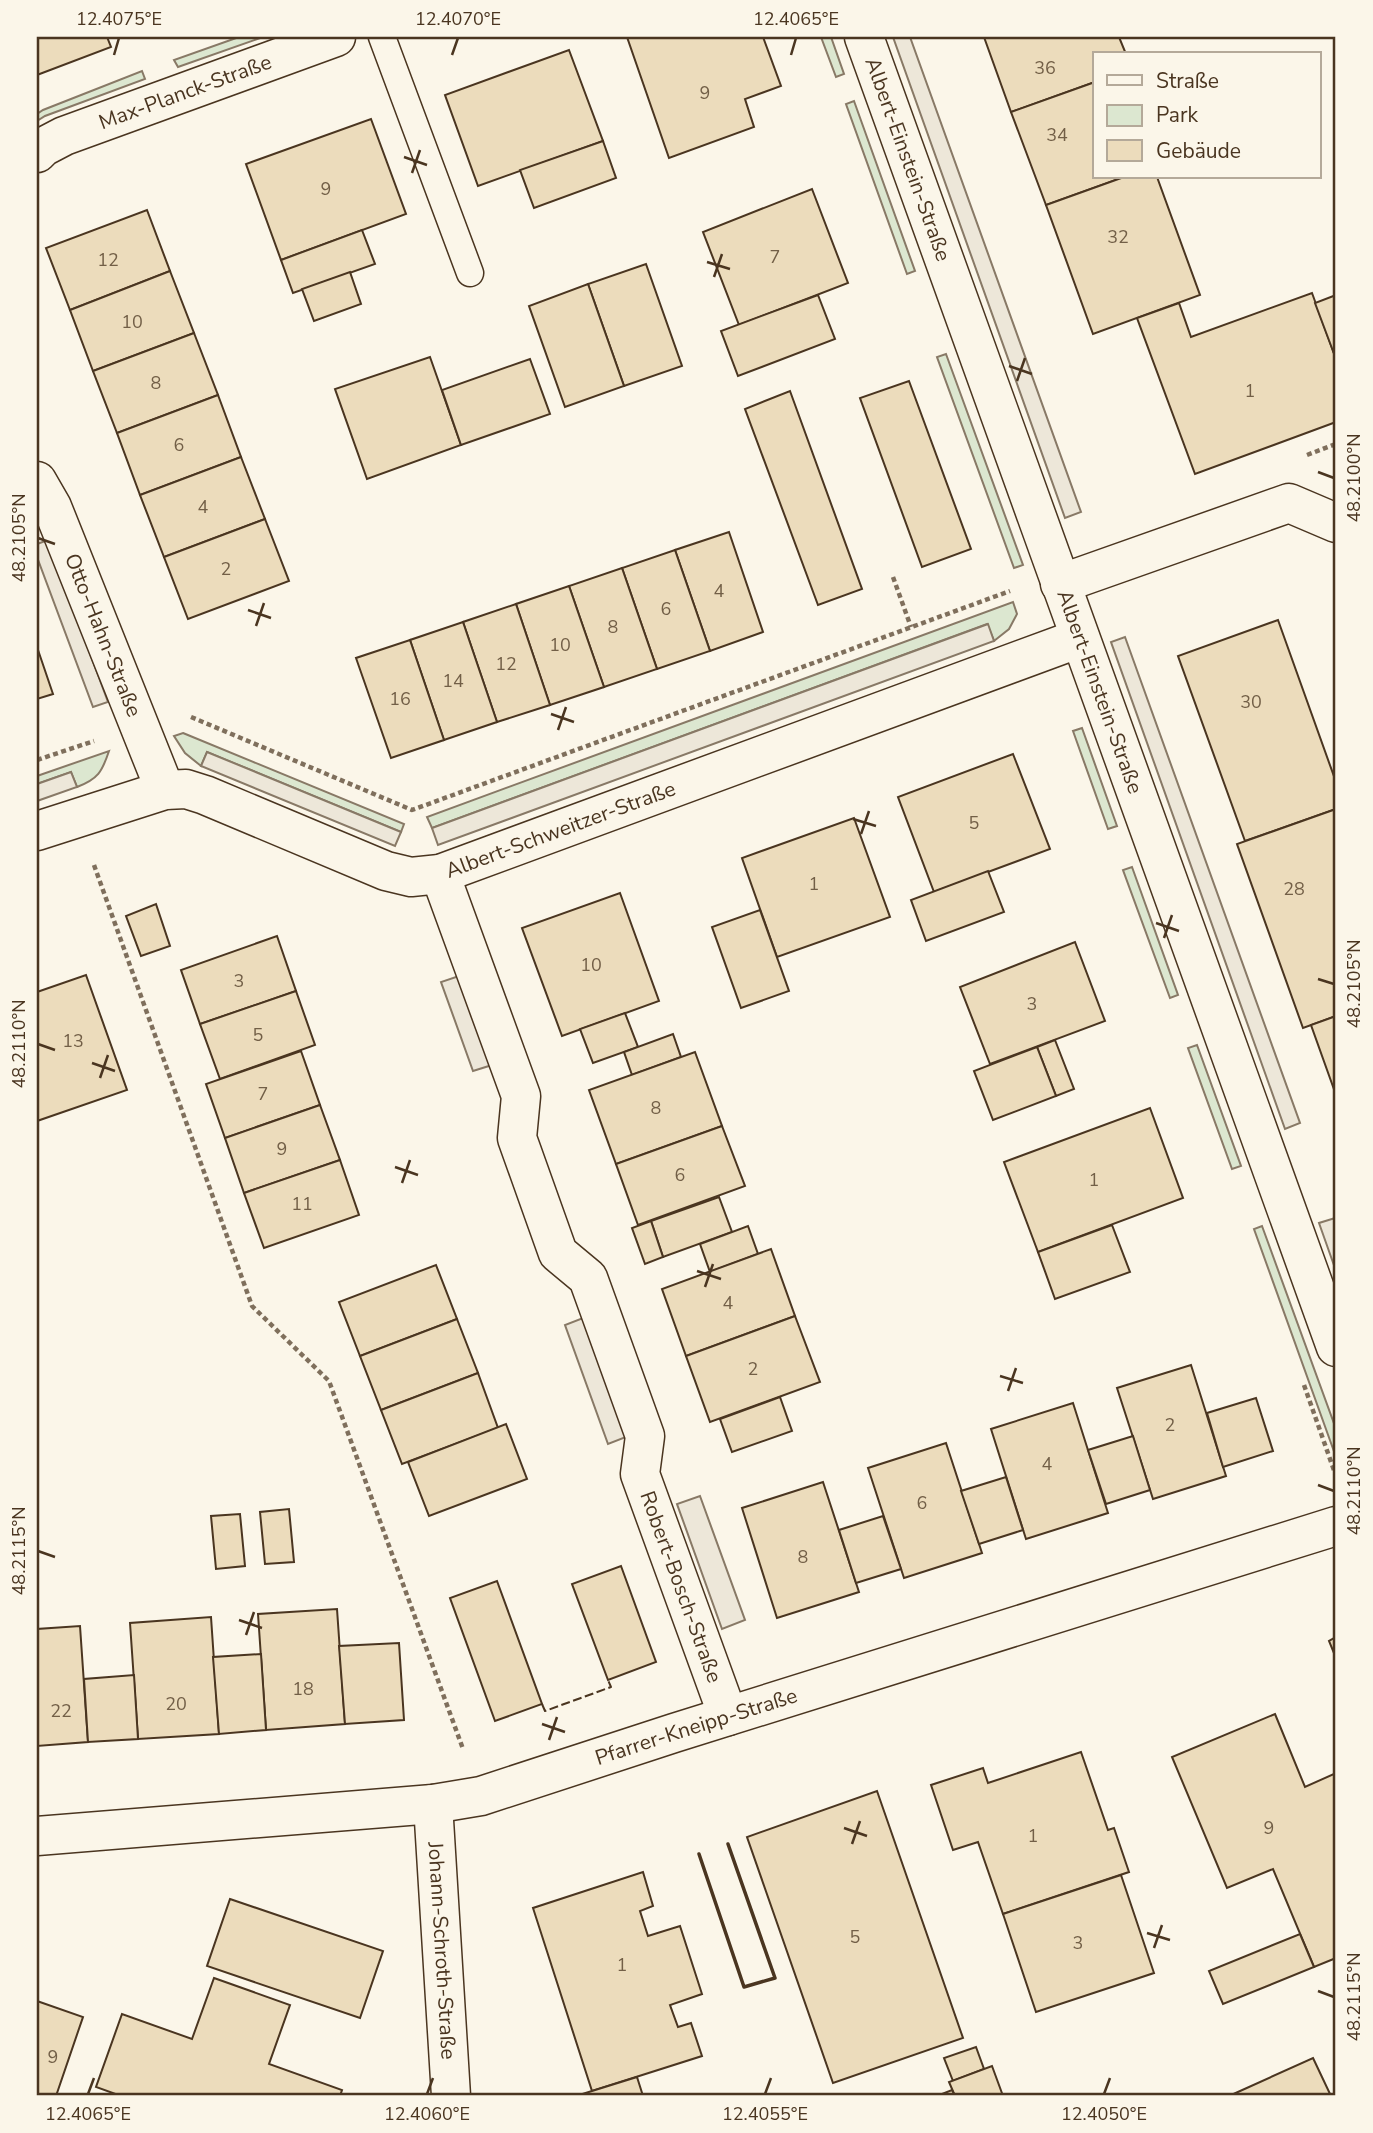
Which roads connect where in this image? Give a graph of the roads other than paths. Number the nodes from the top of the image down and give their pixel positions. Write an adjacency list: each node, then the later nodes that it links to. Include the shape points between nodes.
1 (336, 37): 4 (street, Max-Planck-Straße, via 64,136)
2 (382, 37): 5 (lane)
3 (864, 37): 8 (street, Albert-Einstein-Straße)
4 (37, 153)
5 (470, 273)
6 (37, 481): 10 (street, Otto-Hahn-Straße, via 52,507)
7 (1336, 523): 8 (street, via 1289,503)
8 (1058, 579): 9 (street, Albert-Einstein-Straße)
9 (1080, 638): 12 (street, Albert-Schweitzer-Straße); 13 (street, Albert-Einstein-Straße)
10 (164, 790): 11 (street, Albert-Schweitzer-Straße); 12 (street, Albert-Schweitzer-Straße, via 186,789 205,795 386,872 411,877)
11 (37, 831)
12 (440, 874): 15 (street, Robert-Bosch-Straße, via 522,1096 517,1138 558,1253 587,1278 645,1436 640,1474)
13 (1336, 1347)
14 (1336, 1527): 15 (street, Pfarrer-Kneipp-Straße)
15 (728, 1716): 16 (street, Pfarrer-Kneipp-Straße, via 481,1796)
16 (433, 1804): 17 (street, Pfarrer-Kneipp-Straße); 18 (street, Johann-Schroth-Straße)
17 (37, 1836)
18 (452, 2096)

